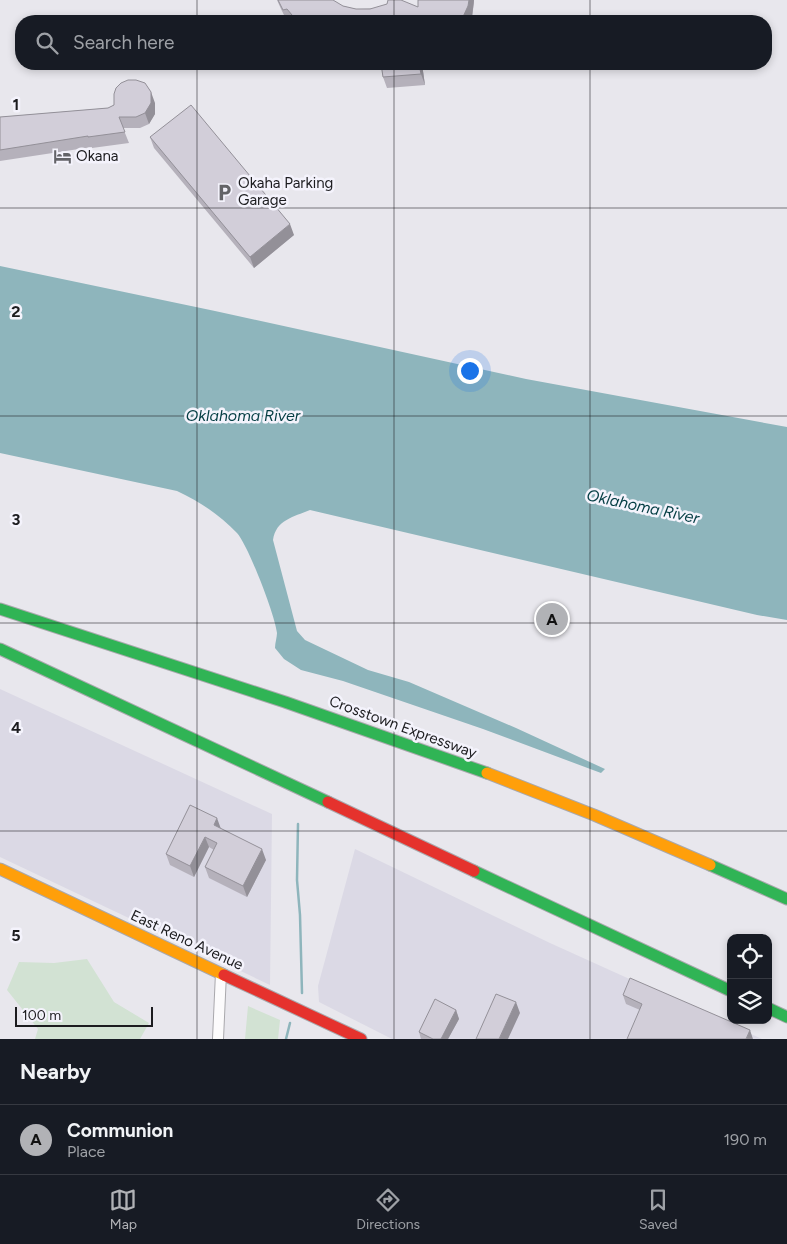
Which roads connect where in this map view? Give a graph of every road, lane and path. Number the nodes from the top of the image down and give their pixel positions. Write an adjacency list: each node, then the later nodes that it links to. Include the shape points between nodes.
1 (0, 609): 6 (main road, Crosstown Expressway, via 265,694 470,767 663,843)
2 (0, 649): 4 (main road)
3 (0, 654): 4 (main road)
4 (28, 661): 8 (main road)
5 (0, 869): 7 (main road, East Reno Avenue)
6 (787, 899)
7 (221, 973): 11 (street); 12 (main road, East Reno Avenue)
8 (727, 989)
9 (772, 1010): 10 (main road)
10 (787, 1017)
11 (218, 1039)
12 (361, 1039)

